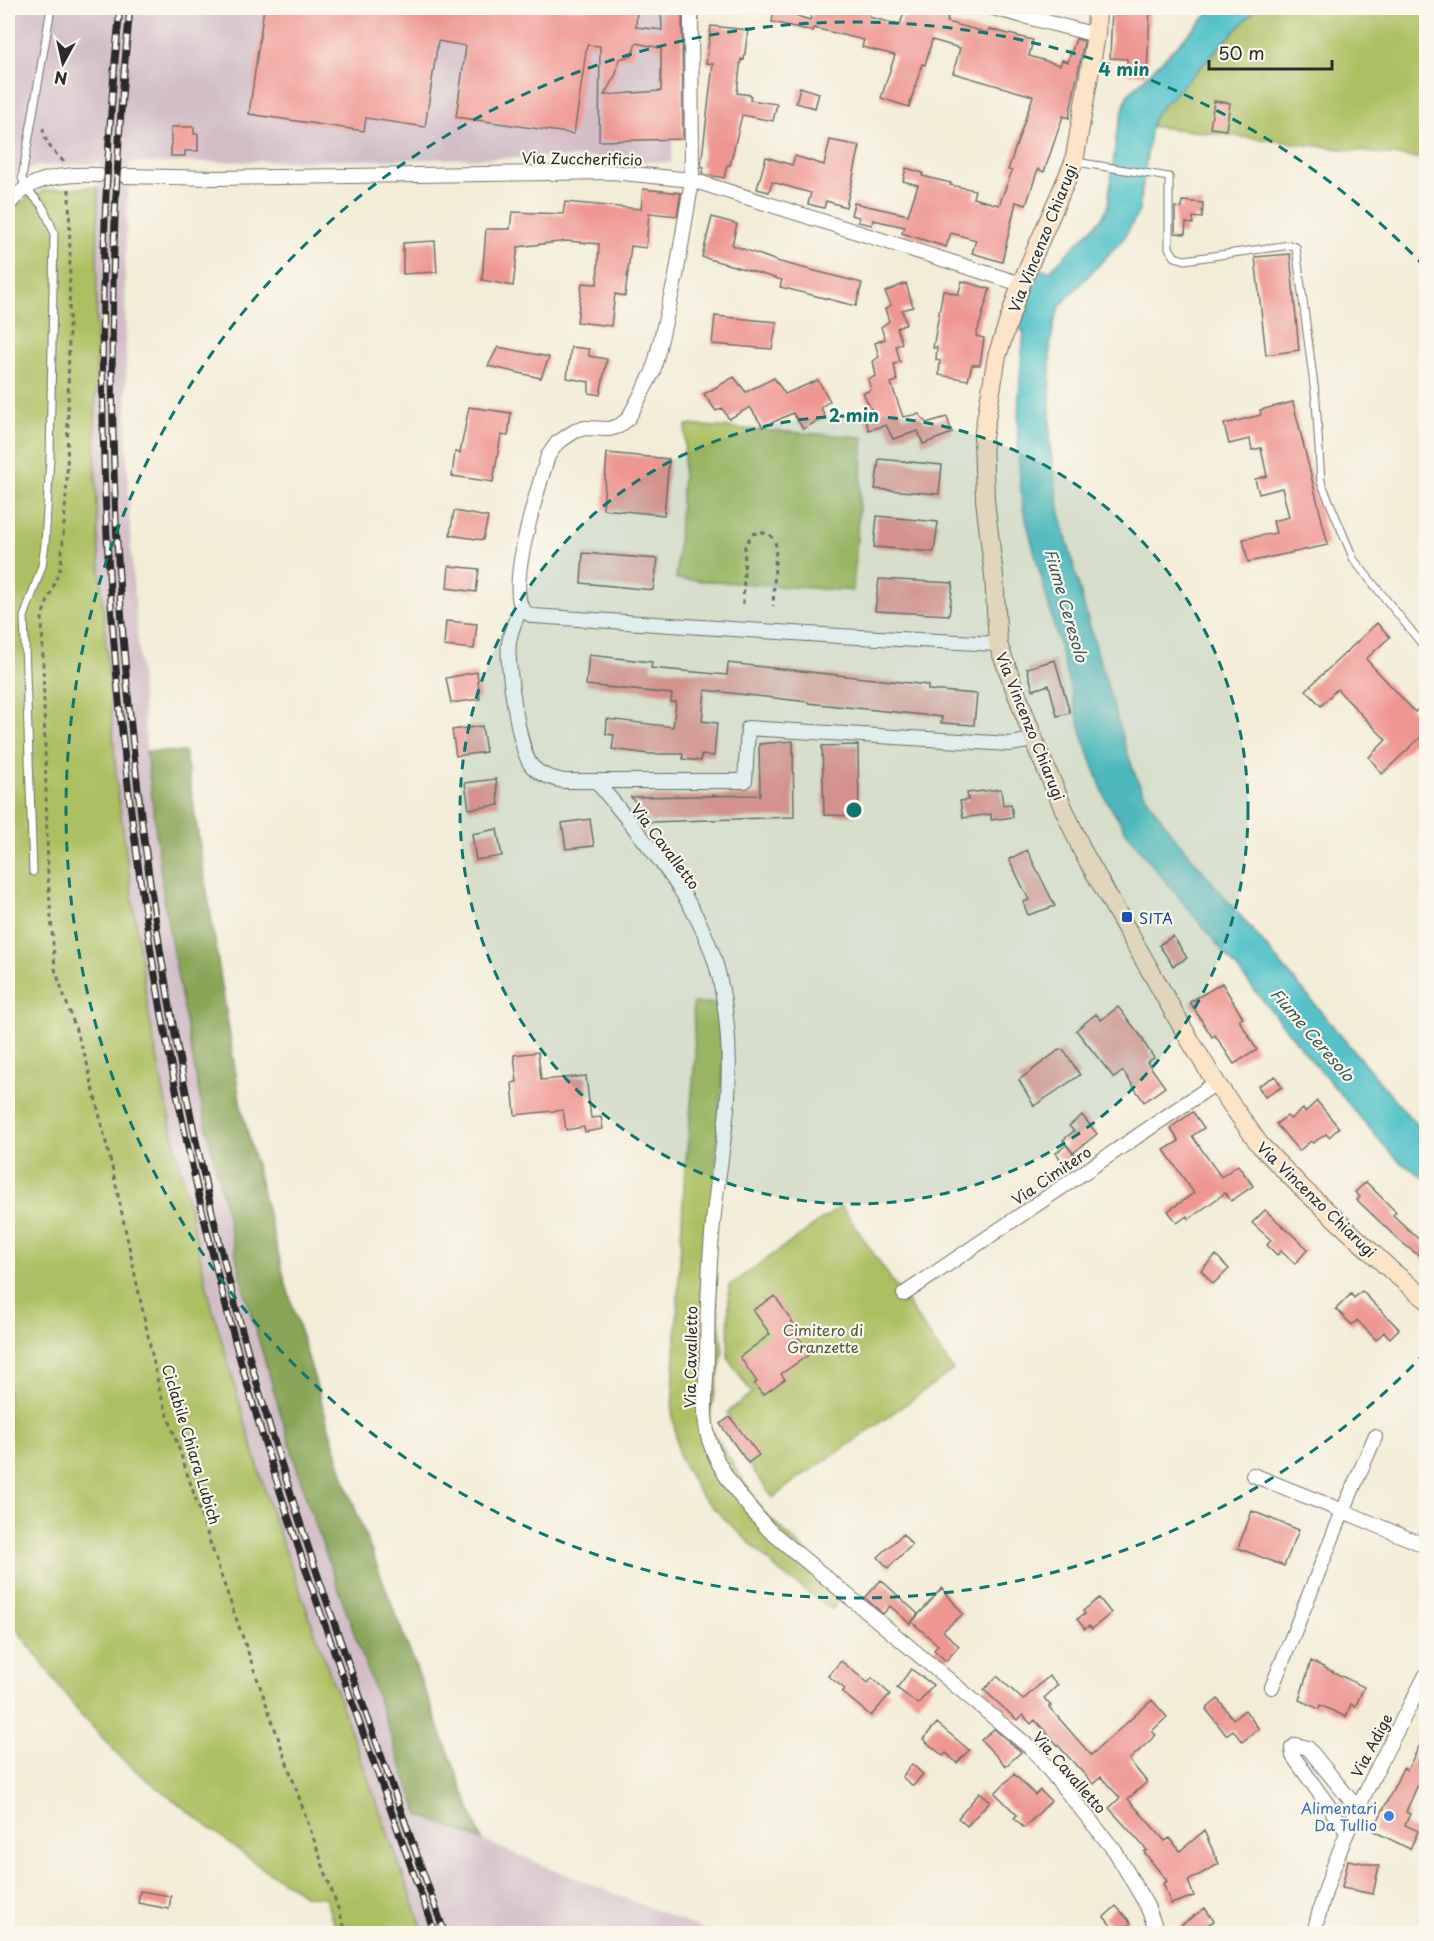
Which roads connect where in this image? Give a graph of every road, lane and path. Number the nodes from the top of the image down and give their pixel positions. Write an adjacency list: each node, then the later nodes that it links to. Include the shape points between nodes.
1 (51, 8): 12 (lane, via 22,178)
2 (691, 8): 11 (street)
3 (993, 8): 5 (street)
4 (1097, 8): 5 (street, Via Vincenzo Chiarugi)
5 (1096, 34): 7 (street, Via Vincenzo Chiarugi)
6 (44, 123): 8 (path, via 45,139 63,160)
7 (1074, 162): 14 (street, Via Vincenzo Chiarugi); 19 (lane, via 1169,177 1169,248 1185,260 1290,244 1296,247 1316,402 1321,482 1354,560)
8 (67, 175): 9 (street); 12 (street)
9 (98, 175)
10 (125, 176): 11 (street, Via Zuccherificio, via 612,172)
11 (692, 180): 14 (street, Via Zuccherificio); 17 (street, via 676,276 653,372 628,419 609,429 575,431 557,443 548,456 523,551 519,597)
12 (26, 188): 13 (street); 22 (lane, via 43,207 54,232 45,544 42,566 24,617)
13 (8, 205)
14 (1022, 284): 18 (street, Via Vincenzo Chiarugi, via 997,356 983,437)
15 (743, 604): 16 (path, via 745,546 752,534 761,532 768,533 776,546)
16 (773, 606)
17 (522, 607): 18 (street, via 533,616); 21 (street, Via Cavalletto, via 509,644 524,754 531,765 548,777)
18 (998, 644): 20 (street, Via Vincenzo Chiarugi)
19 (1426, 650)
20 (1034, 740): 21 (street, Via Cavalletto, via 1010,744 748,728 746,782); 24 (street, Via Vincenzo Chiarugi, via 1083,852)
21 (597, 782): 36 (street, Via Cavalletto, via 681,890 704,931 719,975 727,1036 728,1096 713,1222 704,1413 720,1464 740,1498 769,1530 1033,1750 1115,1851 1147,1906)
22 (33, 872)
23 (48, 878): 35 (path, Ciclabile Chiara Lubich, via 55,969 86,1059 160,1392)
24 (1216, 1083): 25 (street, Via Cimitero); 26 (street, Via Vincenzo Chiarugi, via 1260,1145)
25 (904, 1294)
26 (1426, 1299)
27 (1375, 1437): 29 (street)
28 (1253, 1475): 29 (street)
29 (1343, 1511): 30 (street); 32 (street)
30 (1426, 1546)
31 (1426, 1675): 33 (street, Via Adige)
32 (1272, 1687)
33 (1357, 1808): 34 (street, Via Adige); 34 (street, via 1308,1748 1292,1748 1293,1756)
34 (1347, 1832): 37 (street, Via Adige, via 1319,1908)
35 (347, 1934)
36 (1158, 1934)
37 (1314, 1934)

